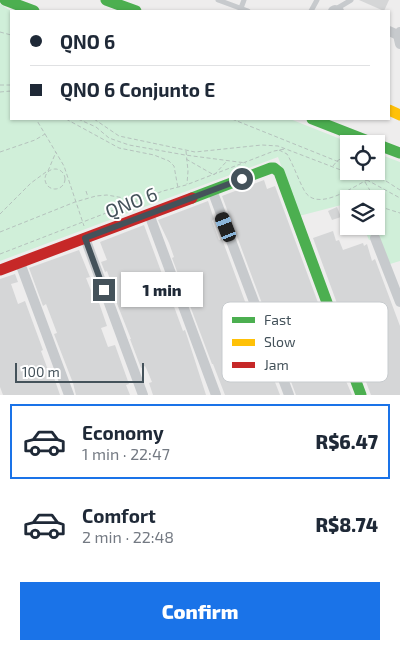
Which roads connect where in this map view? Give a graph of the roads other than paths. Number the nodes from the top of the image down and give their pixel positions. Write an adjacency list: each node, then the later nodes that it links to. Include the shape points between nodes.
1 (5, 0): 8 (main road)
2 (106, 0): 9 (main road)
3 (219, 0): 7 (lane)
4 (244, 0): 7 (lane)
5 (317, 0): 11 (lane)
6 (352, 0): 12 (lane)
7 (241, 8): 10 (lane)
8 (31, 10)
9 (133, 10)
10 (246, 10)
11 (314, 10)
12 (337, 10)
13 (315, 120): 14 (main road)
14 (353, 135)
15 (385, 147): 16 (main road)
16 (400, 153)
17 (212, 190): 18 (main road, QNO 6); 23 (street); 24 (main road, QNO 6, via 271,168 279,172)
18 (149, 214): 19 (main road, QNO 6); 30 (street)
19 (85, 234): 21 (main road, QNO 6); 29 (street)
20 (375, 238): 25 (street)
21 (20, 263): 22 (main road, QNO 6); 28 (street)
22 (0, 270)
23 (254, 302)
24 (327, 302)
25 (400, 302)
26 (284, 382): 31 (street)
27 (356, 382): 32 (main road, QNO 6)
28 (69, 395)
29 (143, 395)
30 (216, 395)
31 (289, 395)
32 (361, 395)

